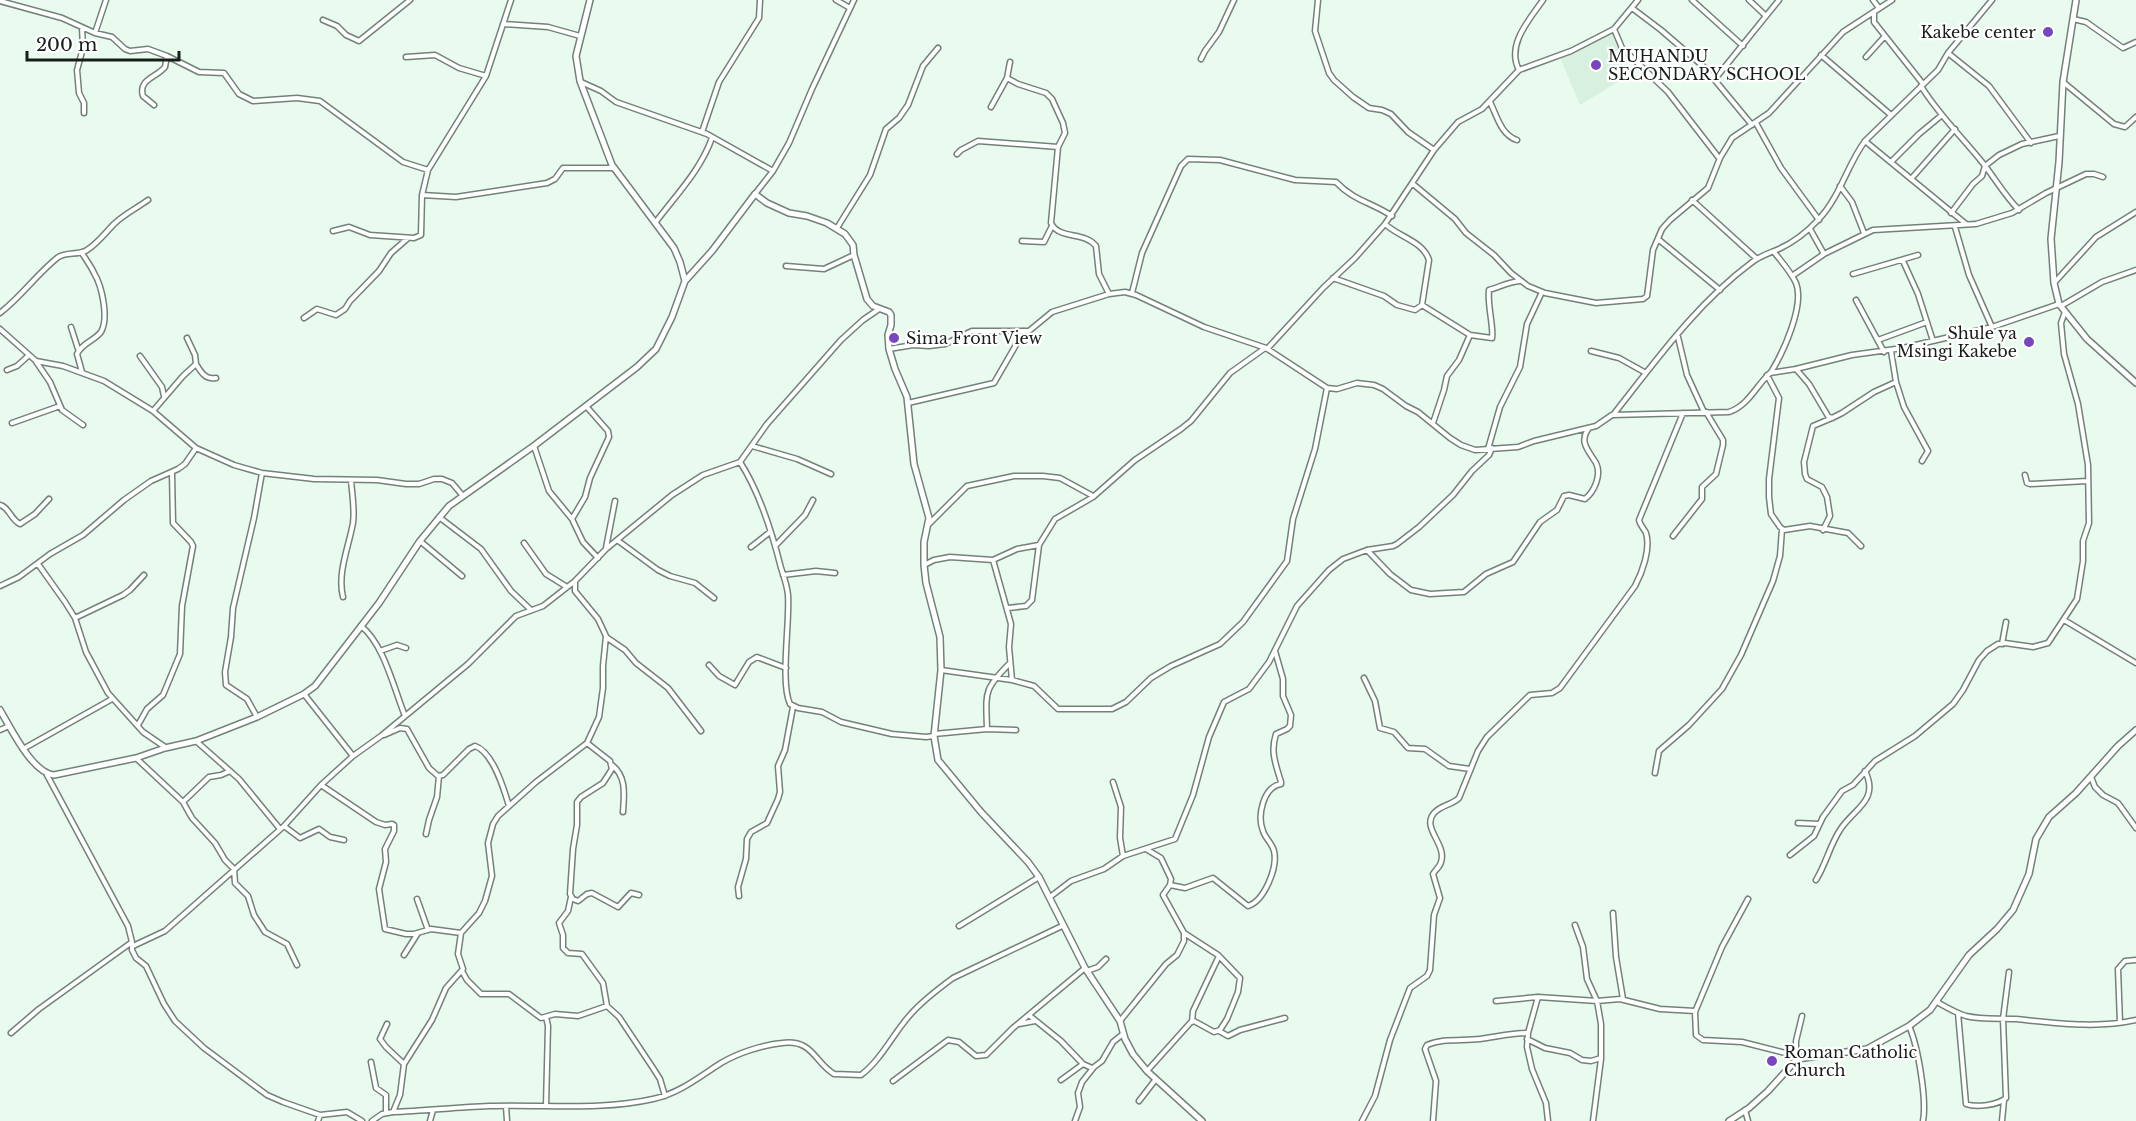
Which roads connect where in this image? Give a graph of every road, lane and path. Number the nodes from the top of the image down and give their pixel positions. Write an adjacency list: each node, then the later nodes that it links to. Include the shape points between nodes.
1 (106, 0): 31 (street)
2 (410, 0): 27 (street, via 358,41)
3 (511, 0): 28 (street)
4 (590, 0): 32 (street)
5 (765, 0): 20 (street)
6 (836, 0): 21 (street)
7 (854, 0): 21 (street)
8 (1234, 0): 42 (street)
9 (1318, 0): 67 (street, via 1316,38 1334,80 1365,106 1391,114)
10 (1543, 0): 44 (street, via 1517,43 1514,58)
11 (1638, 0): 22 (street)
12 (1692, 0): 35 (street)
13 (1749, 0): 25 (street)
14 (1779, 0): 25 (street)
15 (1873, 0): 23 (street)
16 (1892, 0): 23 (street)
17 (1992, 0): 37 (street)
18 (2076, 0): 26 (street)
19 (0, 1): 29 (street)
20 (760, 2): 60 (street, via 757,23 715,91)
21 (850, 8): 74 (street)
22 (1632, 8): 30 (street); 47 (street)
23 (1879, 8): 24 (street)
24 (1875, 11): 33 (street, via 1874,22); 38 (street, via 1843,32)
25 (1765, 15): 35 (street)
26 (2073, 19): 34 (street, via 2086,22 2123,48); 49 (street)
27 (323, 20)
28 (503, 24): 32 (street, via 548,27); 45 (street)
29 (82, 27): 31 (street); 54 (street, via 83,48 77,70)
30 (1614, 30): 44 (street); 69 (street, via 1622,48 1668,92)
31 (95, 33): 39 (street, via 112,37 130,51 148,49)
32 (580, 36): 48 (street, via 576,56)
33 (1885, 36): 41 (street); 50 (street)
34 (2136, 42)
35 (1743, 46): 47 (street)
36 (938, 48): 94 (street, via 923,66 908,105 886,129 870,175)
37 (1948, 53): 50 (street); 65 (street, via 1989,86)
38 (1821, 55): 55 (street); 58 (street, via 1769,113)
39 (167, 56): 52 (street, via 162,71 142,87 143,96); 73 (street, via 199,72 224,73 239,94 253,101 320,101 403,162)
40 (405, 57): 45 (street, via 435,54 453,66)
41 (1866, 57)
42 (1201, 59)
43 (1010, 62): 46 (street)
44 (1520, 70): 51 (street)
45 (486, 76): 73 (street)
46 (1007, 78): 53 (street); 66 (street, via 1039,89 1052,99 1065,133)
47 (1715, 79): 58 (street)
48 (580, 81): 60 (street, via 616,102); 72 (street)
49 (2063, 82): 57 (street, via 2114,124 2125,127); 61 (street)
50 (1922, 85): 55 (street); 56 (street)
51 (1490, 102): 63 (street, via 1504,131); 67 (street, via 1458,122)
52 (154, 105)
53 (991, 107)
54 (84, 113)
55 (1891, 115): 64 (street)
56 (1942, 115): 59 (street); 70 (street)
57 (2136, 117)
58 (1754, 124): 69 (street, via 1732,138); 88 (street)
59 (1955, 129): 71 (street); 76 (street)
60 (702, 132): 62 (street)
61 (2059, 136): 65 (street); 79 (street)
62 (712, 137): 74 (street); 89 (street, via 694,174)
63 (1518, 140)
64 (1865, 141): 70 (street); 78 (street)
65 (2031, 143): 71 (street, via 2007,151)
66 (1058, 147): 68 (street, via 978,141); 92 (street)
67 (1434, 150): 77 (street)
68 (957, 154)
69 (1720, 158): 83 (street, via 1709,185)
70 (1892, 161): 76 (street)
71 (1985, 166): 84 (street); 86 (street, via 1982,176)
72 (614, 168): 81 (street, via 563,168 547,183 448,198); 89 (street)
73 (428, 170): 81 (street)
74 (773, 171): 80 (street)
75 (2103, 177): 79 (street, via 2086,174)
76 (1911, 179): 86 (street)
77 (1413, 184): 87 (street); 114 (street)
78 (1840, 186): 88 (street); 97 (street, via 1852,202)
79 (2056, 189): 84 (street); 115 (street, via 2051,239)
80 (755, 194): 94 (street, via 789,213); 113 (street)
81 (422, 195): 98 (street, via 422,232 418,237)
82 (148, 200): 102 (street)
83 (1692, 200): 99 (street, via 1662,229); 106 (street)
84 (2019, 210): 91 (street)
85 (2136, 212): 115 (street, via 2096,237)
86 (1951, 213): 91 (street)
87 (1392, 216): 90 (street); 118 (street, via 1349,195 1336,182 1295,180 1220,160 1188,159 1181,166 1142,253)
88 (1819, 220): 95 (street)
89 (654, 223): 113 (street, via 674,248)
90 (1385, 224): 112 (street); 121 (street, via 1427,254)
91 (1967, 225): 93 (street)
92 (1052, 226): 100 (street, via 1043,242); 119 (street, via 1096,246 1099,274)
93 (1955, 226): 97 (street); 128 (street, via 1969,275)
94 (837, 228): 104 (street, via 851,241)
95 (1810, 229): 101 (street); 103 (street)
96 (333, 231): 98 (street, via 349,227 370,235)
97 (1864, 233): 103 (street)
98 (408, 238): 125 (street, via 341,313 316,309)
99 (1658, 239): 116 (street); 117 (street, via 1647,296 1643,299 1596,303)
100 (1022, 241)
101 (1774, 251): 106 (street); 111 (street)
102 (82, 252): 124 (street, via 61,255); 138 (street, via 101,290 104,325)
103 (1824, 254): 111 (street)
104 (854, 255): 108 (street, via 824,269); 123 (street, via 867,299)
105 (1918, 255): 107 (street)
106 (1757, 259): 116 (street)
107 (1903, 261): 110 (street); 126 (street)
108 (786, 266)
109 (2136, 270): 122 (street, via 2102,282)
110 (1853, 274)
111 (1792, 276): 150 (street, via 1798,293 1793,324 1783,352)
112 (1333, 278): 121 (street, via 1403,307 1415,310); 136 (street)
113 (685, 281): 158 (street, via 656,349)
114 (1520, 281): 117 (street); 131 (street, via 1489,290 1492,338)
115 (2054, 283): 122 (street)
116 (1720, 290): 132 (street)
117 (1542, 292): 171 (street, via 1527,324 1520,368 1500,407)
118 (1132, 293): 119 (street); 136 (street, via 1204,327)
119 (1109, 294): 130 (street, via 1052,312 1031,330)
120 (1856, 300): 134 (street)
121 (1422, 305): 131 (street)
122 (2062, 307): 128 (street); 153 (street, via 2087,339); 179 (street, via 2064,354 2082,425)
123 (880, 309): 137 (street, via 891,315); 169 (street, via 841,340)
124 (0, 314)
125 (304, 318)
126 (1927, 322): 134 (street); 135 (street)
127 (71, 327): 138 (street)
128 (1992, 327): 135 (street)
129 (0, 329): 142 (street)
130 (1024, 331): 137 (street, via 972,331 945,344); 156 (street, via 992,385)
131 (1470, 335): 165 (street, via 1447,376)
132 (1677, 336): 149 (street); 160 (street, via 1689,380)
133 (187, 338): 145 (street)
134 (1878, 340): 141 (street)
135 (1933, 341): 140 (street)
136 (1266, 349): 154 (street); 181 (street, via 1230,373 1191,421 1135,460)
137 (889, 350): 156 (street)
138 (78, 351): 148 (street)
139 (1591, 351): 149 (street, via 1619,358)
140 (1891, 351): 141 (street); 152 (street)
141 (1884, 352): 146 (street, via 1852,355)
142 (28, 356): 144 (street); 147 (street)
143 (140, 356): 155 (street, via 162,387)
144 (34, 360): 148 (street); 157 (street, via 50,382)
145 (196, 364): 151 (street, via 209,379); 155 (street)
146 (1796, 369): 150 (street); 163 (street)
147 (7, 370)
148 (82, 372): 159 (street)
149 (1646, 373): 162 (street)
150 (1769, 374): 160 (street, via 1735,410); 189 (street, via 1779,398 1768,497 1771,514)
151 (216, 378)
152 (1896, 382): 163 (street); 172 (street, via 1909,418 1928,452)
153 (2136, 383)
154 (1327, 388): 165 (street, via 1358,383 1383,388); 233 (street, via 1315,449 1290,529 1287,561 1230,636 1150,678 1126,702 1107,710 1058,709 1038,688)
155 (164, 397): 159 (street)
156 (908, 403): 188 (street, via 916,472)
157 (60, 406): 164 (street); 166 (street)
158 (586, 406): 168 (street); 187 (street, via 609,437)
159 (153, 411): 170 (street)
160 (1705, 412): 161 (street); 192 (street, via 1723,441 1717,471 1702,487 1702,499)
161 (1683, 413): 162 (street); 256 (street, via 1639,520 1646,535 1646,559 1635,586 1560,688 1527,697 1487,737)
162 (1612, 416): 167 (street)
163 (1832, 418): 190 (street, via 1812,427 1804,468 1807,479 1822,487 1827,497 1830,516)
164 (12, 423)
165 (1432, 423): 171 (street, via 1461,445 1475,450)
166 (83, 425)
167 (1590, 427): 171 (street, via 1518,447); 201 (street, via 1585,447 1598,467 1591,493 1585,499 1564,496 1557,510 1540,522 1513,562 1486,574 1467,590 1430,594 1411,590)
168 (534, 446): 180 (street); 187 (street, via 549,491)
169 (752, 446): 173 (street); 176 (street)
170 (196, 448): 174 (street, via 185,464); 175 (street)
171 (1490, 448): 201 (street, via 1453,495 1419,527 1393,546)
172 (1922, 461)
173 (740, 462): 191 (street, via 753,483); 193 (street, via 694,480)
174 (172, 472): 204 (street, via 151,481 83,535); 240 (street, via 173,523 193,546 182,606 180,654 163,695 147,709)
175 (262, 473): 178 (street); 239 (street, via 233,608 225,672 226,685 247,699)
176 (831, 474)
177 (2025, 476): 179 (street, via 2030,484)
178 (351, 480): 180 (street, via 419,484 442,479 452,483); 213 (street, via 353,520 343,568)
179 (2087, 481): 218 (street, via 2089,523 2083,541 2078,595)
180 (463, 496): 186 (street)
181 (1094, 497): 188 (street, via 1060,478 1014,476 967,486); 196 (street, via 1055,519)
182 (49, 499): 185 (street, via 20,524)
183 (813, 500): 197 (street, via 805,515)
184 (615, 501): 200 (street)
185 (0, 505)
186 (439, 517): 194 (street); 216 (street, via 481,549 511,591)
187 (572, 519): 202 (street, via 583,542)
188 (929, 524): 205 (street)
189 (1782, 529): 190 (street, via 1810,526); 259 (street, via 1773,581 1741,655 1722,689 1659,751)
190 (1823, 530): 198 (street, via 1850,533)
191 (770, 532): 197 (street); 199 (street)
192 (1673, 537)
193 (617, 540): 200 (street); 214 (street, via 658,570 695,583)
194 (420, 541): 209 (street); 220 (street)
195 (524, 543): 212 (street, via 546,574)
196 (1040, 544): 203 (street); 215 (street, via 1032,600 1029,605)
197 (776, 546): 208 (street)
198 (1861, 546)
199 (751, 547)
200 (606, 549): 202 (street)
201 (1367, 550): 224 (street, via 1337,563 1315,585 1297,606)
202 (598, 558): 210 (street)
203 (993, 560): 205 (street, via 950,557); 215 (street)
204 (38, 564): 211 (street); 217 (street)
205 (924, 565): 230 (street, via 940,637)
206 (835, 573): 208 (street)
207 (144, 575): 217 (street, via 123,595)
208 (783, 575): 229 (street, via 788,595)
209 (462, 576)
210 (575, 581): 212 (street); 221 (street, via 575,591 598,619)
211 (0, 586)
212 (567, 587): 216 (street, via 543,606)
213 (343, 597)
214 (714, 598)
215 (1008, 608): 226 (street)
216 (531, 610): 238 (street, via 516,616 468,664)
217 (75, 618): 235 (street, via 86,652)
218 (2064, 620): 222 (street, via 2042,645); 227 (street)
219 (2006, 622): 222 (street)
220 (361, 626): 225 (street); 234 (street, via 324,676)
221 (606, 636): 246 (street, via 668,688); 250 (street, via 599,717)
222 (2002, 644): 258 (street, via 1983,655 1959,698 1942,716)
223 (406, 648): 225 (street, via 397,645)
224 (1275, 650): 274 (street, via 1249,689 1224,702 1174,839); 280 (street, via 1290,721 1274,740 1275,767 1281,784 1273,786 1263,800 1261,826 1274,850 1267,887 1250,906 1214,879 1185,888)
225 (379, 651): 238 (street)
226 (1010, 663): 232 (street); 233 (street)
227 (2136, 663)
228 (709, 666): 229 (street, via 735,685 749,662 757,657)
229 (786, 668): 236 (street, via 788,700)
230 (941, 670): 232 (street); 247 (street)
231 (1364, 678): 256 (street, via 1375,701 1380,728 1394,732 1408,748 1425,749 1449,766)
232 (994, 679): 233 (street); 242 (street, via 987,699)
233 (1012, 680)
234 (304, 694): 239 (street); 253 (street)
235 (112, 699): 240 (street); 252 (street)
236 (793, 707): 247 (street, via 892,734); 282 (street, via 778,766 780,792 767,823 747,839)
237 (0, 710): 241 (street)
238 (405, 716): 248 (street)
239 (257, 717): 249 (street)
240 (138, 725): 251 (street)
241 (10, 726): 243 (street); 252 (street)
242 (987, 729): 244 (street); 247 (street)
243 (0, 730)
244 (1016, 730)
245 (2136, 730): 262 (street)
246 (701, 731)
247 (934, 735): 278 (street, via 941,765)
248 (381, 736): 253 (street); 261 (street, via 407,729 429,768)
249 (196, 741): 251 (street); 257 (street)
250 (586, 743): 255 (street); 266 (street)
251 (165, 748): 254 (street)
252 (23, 749): 260 (street)
253 (353, 756): 264 (street)
254 (136, 758): 260 (street); 265 (street)
255 (612, 765): 267 (street, via 621,774); 283 (street, via 603,783 577,802)
256 (1470, 769): 357 (street, via 1459,798 1439,808 1430,821 1442,858 1433,874 1440,898 1434,915 1430,970 1410,988 1375,1096)
257 (230, 771): 265 (street, via 209,777); 270 (street)
258 (1865, 771): 269 (street, via 1840,794); 279 (street, via 1870,784 1865,802 1839,830)
259 (1655, 773)
260 (47, 775): 295 (street, via 128,926)
261 (439, 776): 266 (street, via 469,749 480,747 489,757); 272 (street)
262 (2091, 777): 271 (street, via 2095,787 2118,803); 308 (street, via 2040,830 2029,874 2013,910 1969,955)
263 (1113, 782): 276 (street, via 1121,807)
264 (321, 785): 270 (street); 292 (street, via 376,822 394,825 385,849 379,889 384,927 391,932)
265 (183, 802): 277 (street)
266 (509, 807): 293 (street, via 496,819 491,831 488,843 492,876 485,901)
267 (623, 812)
268 (1798, 823): 269 (street)
269 (1820, 824): 275 (street, via 1811,839)
270 (282, 827): 273 (street, via 300,838 319,829); 277 (street)
271 (2136, 828)
272 (426, 834)
273 (344, 840)
274 (1145, 849): 276 (street); 280 (street, via 1161,858)
275 (1790, 855)
276 (1123, 856): 284 (street, via 1104,869 1071,881)
277 (234, 869): 295 (street, via 165,931); 300 (street, via 235,883 248,896 260,925 287,945)
278 (1038, 877): 284 (street); 289 (street)
279 (1816, 880)
280 (1170, 885): 294 (street, via 1163,895)
281 (639, 895): 283 (street, via 631,893 618,907 592,893 580,900)
282 (739, 896)
283 (571, 897): 309 (street, via 568,911 559,923 562,945 568,953 579,953 585,958 603,983)
284 (1050, 897): 290 (street)
285 (1748, 898): 310 (street)
286 (417, 899): 291 (street)
287 (1612, 913): 305 (street)
288 (1575, 925): 307 (street, via 1583,947 1587,979)
289 (959, 926)
290 (1062, 926): 301 (street); 340 (street, via 941,986 913,1011 861,1075 834,1074 807,1048 782,1042 740,1054)
291 (428, 930): 292 (street); 293 (street)
292 (419, 933): 296 (street)
293 (461, 933): 302 (street, via 458,954)
294 (1184, 933): 297 (street); 319 (street, via 1178,955 1166,964)
295 (132, 944): 326 (street); 349 (street, via 164,1004 191,1037 267,1095)
296 (404, 955)
297 (1219, 956): 320 (street, via 1193,1011); 325 (street, via 1240,982)
298 (1106, 959): 301 (street, via 1098,967)
299 (2136, 960): 321 (street, via 2125,961 2118,969)
300 (297, 965)
301 (1086, 969): 312 (street); 319 (street)
302 (462, 971): 314 (street, via 481,994 509,994 537,1016); 333 (street, via 446,988 432,1020)
303 (2009, 972): 316 (street)
304 (1538, 997): 306 (street); 307 (street); 328 (street)
305 (1623, 999): 307 (street); 310 (street, via 1660,1009)
306 (1496, 1001)
307 (1597, 1001): 331 (street)
308 (1937, 1002): 311 (street); 324 (street)
309 (607, 1006): 314 (street, via 578,1016); 340 (street, via 619,1017 653,1068)
310 (1695, 1011): 330 (street, via 1696,1035 1700,1039 1742,1042)
311 (1958, 1013): 316 (street); 341 (street, via 1966,1104 1976,1106)
312 (1030, 1016): 318 (street); 323 (street)
313 (1802, 1016): 330 (street, via 1796,1041)
314 (546, 1017): 344 (street)
315 (1285, 1018): 325 (street, via 1228,1036)
316 (2003, 1019): 321 (street, via 2048,1024); 341 (street)
317 (2136, 1020): 321 (street)
318 (1036, 1021): 323 (street); 334 (street)
319 (1120, 1021): 327 (street)
320 (1192, 1022): 325 (street); 336 (street)
321 (2120, 1023)
322 (387, 1024): 333 (street, via 381,1035 382,1043)
323 (1019, 1024): 339 (street, via 986,1055 976,1056 959,1042 948,1040)
324 (1909, 1026): 330 (street, via 1867,1049); 363 (street, via 1920,1068)
325 (1219, 1031)
326 (11, 1033)
327 (1124, 1033): 335 (street); 336 (street, via 1128,1046)
328 (1528, 1033): 329 (street); 358 (street, via 1427,1045 1436,1081)
329 (1527, 1039): 331 (street, via 1582,1060); 359 (street)
330 (1799, 1057): 346 (street)
331 (1601, 1058): 360 (street)
332 (371, 1062): 348 (street, via 376,1088 386,1095)
333 (404, 1064): 347 (street, via 400,1095)
334 (1083, 1064): 335 (street); 338 (street)
335 (1093, 1068): 355 (street, via 1079,1088 1080,1107)
336 (1147, 1071): 337 (street)
337 (1156, 1079): 342 (street); 356 (street)
338 (1060, 1080)
339 (893, 1081)
340 (665, 1096): 344 (street, via 611,1104)
341 (2004, 1100): 364 (street)
342 (1139, 1101)
343 (506, 1106): 344 (street); 345 (street); 354 (street)
344 (546, 1106)
345 (433, 1110): 347 (street); 353 (street)
346 (1745, 1110): 361 (street); 362 (street)
347 (393, 1112): 348 (street)
348 (386, 1113): 352 (street)
349 (320, 1115): 350 (street); 351 (street, via 343,1112)
350 (318, 1121)
351 (362, 1121)
352 (372, 1121)
353 (430, 1121)
354 (507, 1121)
355 (1075, 1121)
356 (1202, 1121)
357 (1362, 1121)
358 (1433, 1121)
359 (1548, 1121)
360 (1593, 1121)
361 (1729, 1121)
362 (1748, 1121)
363 (1923, 1121)
364 (2002, 1121)

